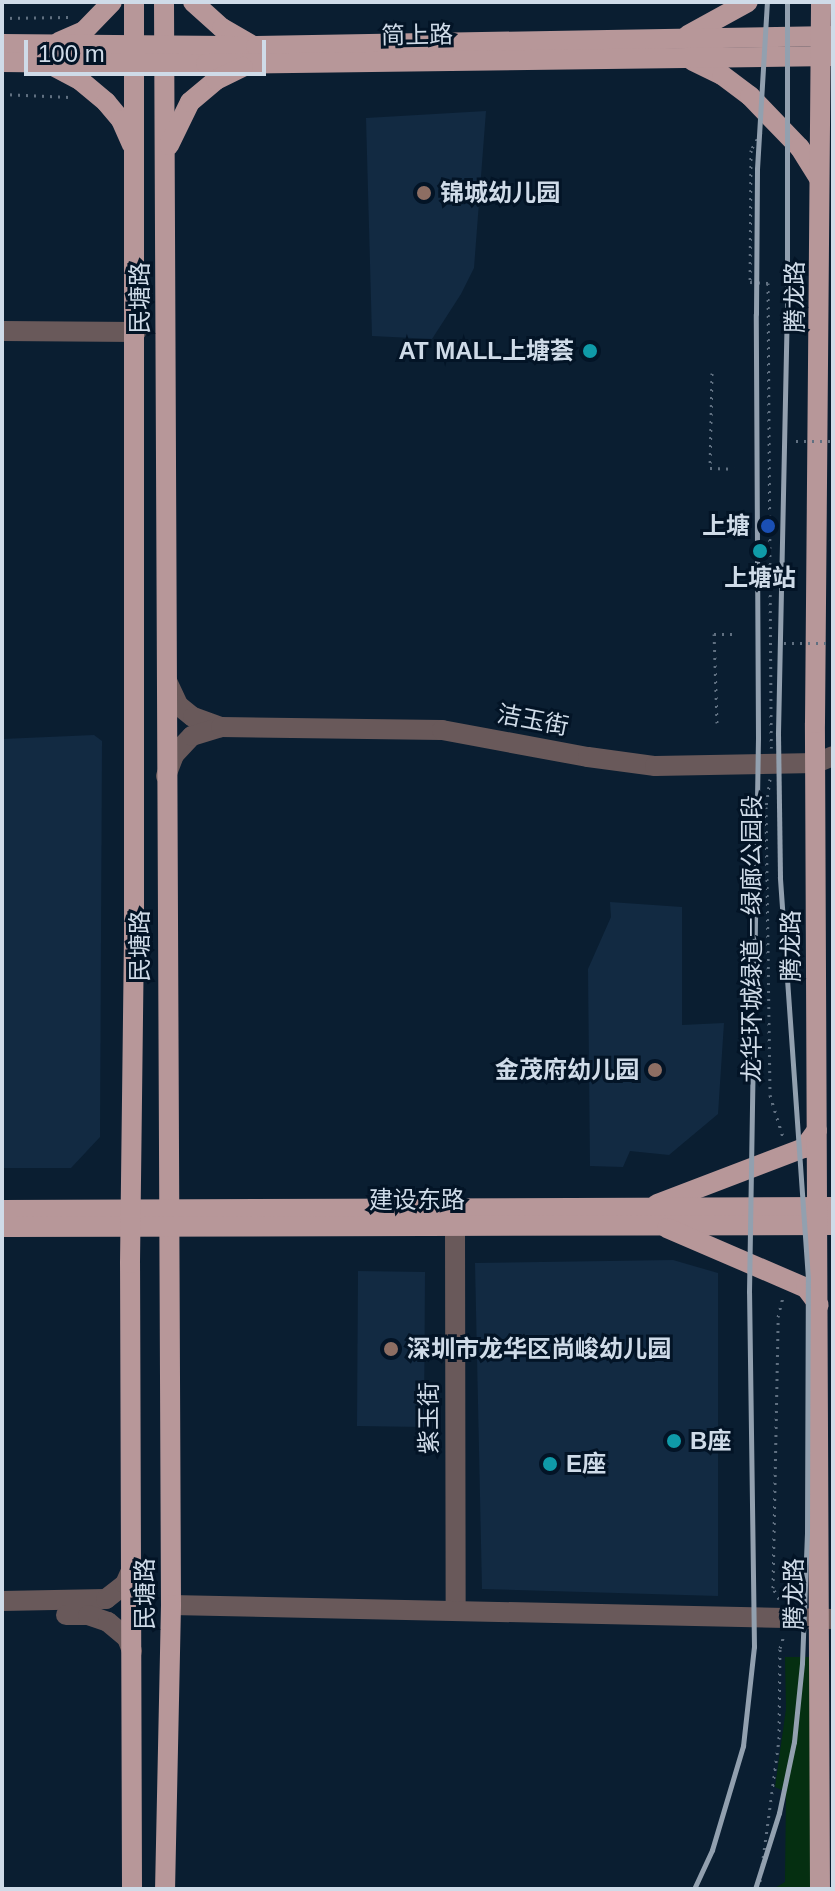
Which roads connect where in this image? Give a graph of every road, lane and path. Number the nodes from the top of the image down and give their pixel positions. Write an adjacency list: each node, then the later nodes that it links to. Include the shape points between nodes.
1 (112, 2): 12 (main road, via 84,31)
2 (134, 2): 13 (main road, 民塘路)
3 (164, 2): 14 (main road, 民塘路)
4 (193, 2): 15 (main road)
5 (748, 2): 9 (main road, via 704,29)
6 (821, 2): 11 (main road, 腾龙路)
7 (78, 16): 8 (path)
8 (2, 18)
9 (672, 39): 11 (main road, 简上路); 15 (main road, 简上路)
10 (2, 44): 12 (main road, 简上路)
11 (827, 46): 16 (main road, 简上路); 23 (main road, 腾龙路)
12 (44, 54): 13 (main road, 简上路); 17 (main road, 简上路); 21 (main road, via 106,102 127,131)
13 (134, 54): 14 (main road, 简上路); 21 (main road, 民塘路)
14 (165, 55): 15 (main road, 简上路); 22 (main road, 民塘路)
15 (257, 55): 16 (main road, 简上路); 22 (main road, via 190,102)
16 (681, 58): 23 (main road, via 711,68 750,96 800,148)
17 (2, 62)
18 (2, 94): 19 (path)
19 (76, 99)
20 (763, 130): 37 (path, via 751,150 750,282 768,283)
21 (135, 158): 26 (main road, 民塘路)
22 (166, 160): 34 (main road, 民塘路)
23 (821, 184): 24 (main road, 腾龙路)
24 (827, 317): 38 (main road, 腾龙路)
25 (2, 331): 26 (street)
26 (136, 332): 47 (main road, 民塘路)
27 (712, 373): 30 (path, via 710,468)
28 (796, 441): 29 (path, bridge)
29 (833, 441)
30 (734, 469)
31 (737, 634): 35 (path, via 714,634)
32 (784, 643): 33 (path, bridge)
33 (833, 643)
34 (166, 677): 36 (street, via 178,705); 40 (main road, 民塘路)
35 (717, 723)
36 (221, 727): 38 (street, 洁玉街, via 429,729 655,766); 40 (street, via 182,745)
37 (771, 755)
38 (824, 759): 41 (main road, 腾龙路)
39 (771, 774): 42 (path, 龙华环城绿道－绿廊公园段, via 766,807 770,1095)
40 (165, 778): 46 (main road, 民塘路)
41 (817, 1130): 43 (main road, via 804,1148); 45 (main road, 腾龙路)
42 (787, 1148)
43 (645, 1209): 45 (main road, 建设东路); 46 (main road, 建设东路)
44 (2, 1210): 47 (main road, 建设东路)
45 (825, 1216): 48 (main road, 建设东路); 52 (main road, 腾龙路)
46 (168, 1218): 47 (main road, 建设东路); 49 (main road, 建设东路); 56 (main road, 民塘路)
47 (131, 1219): 50 (main road, 建设东路); 53 (main road, 民塘路)
48 (660, 1225): 49 (main road, 建设东路); 52 (main road, via 806,1288)
49 (455, 1226): 57 (street, 紫玉街)
50 (2, 1227)
51 (788, 1287): 54 (path, via 778,1317 773,1588)
52 (819, 1305): 59 (main road, 腾龙路)
53 (132, 1568): 55 (street, via 125,1584 106,1599); 61 (main road, 民塘路)
54 (779, 1599)
55 (2, 1601)
56 (171, 1605): 57 (street); 63 (main road, 民塘路)
57 (456, 1611): 59 (street)
58 (2, 1614): 61 (street, via 95,1617 127,1638)
59 (827, 1618): 65 (main road, 腾龙路)
60 (784, 1635): 64 (path, via 779,1739)
61 (132, 1651): 62 (main road, 民塘路)
62 (132, 1889)
63 (165, 1889)
64 (759, 1889)
65 (820, 1889)

